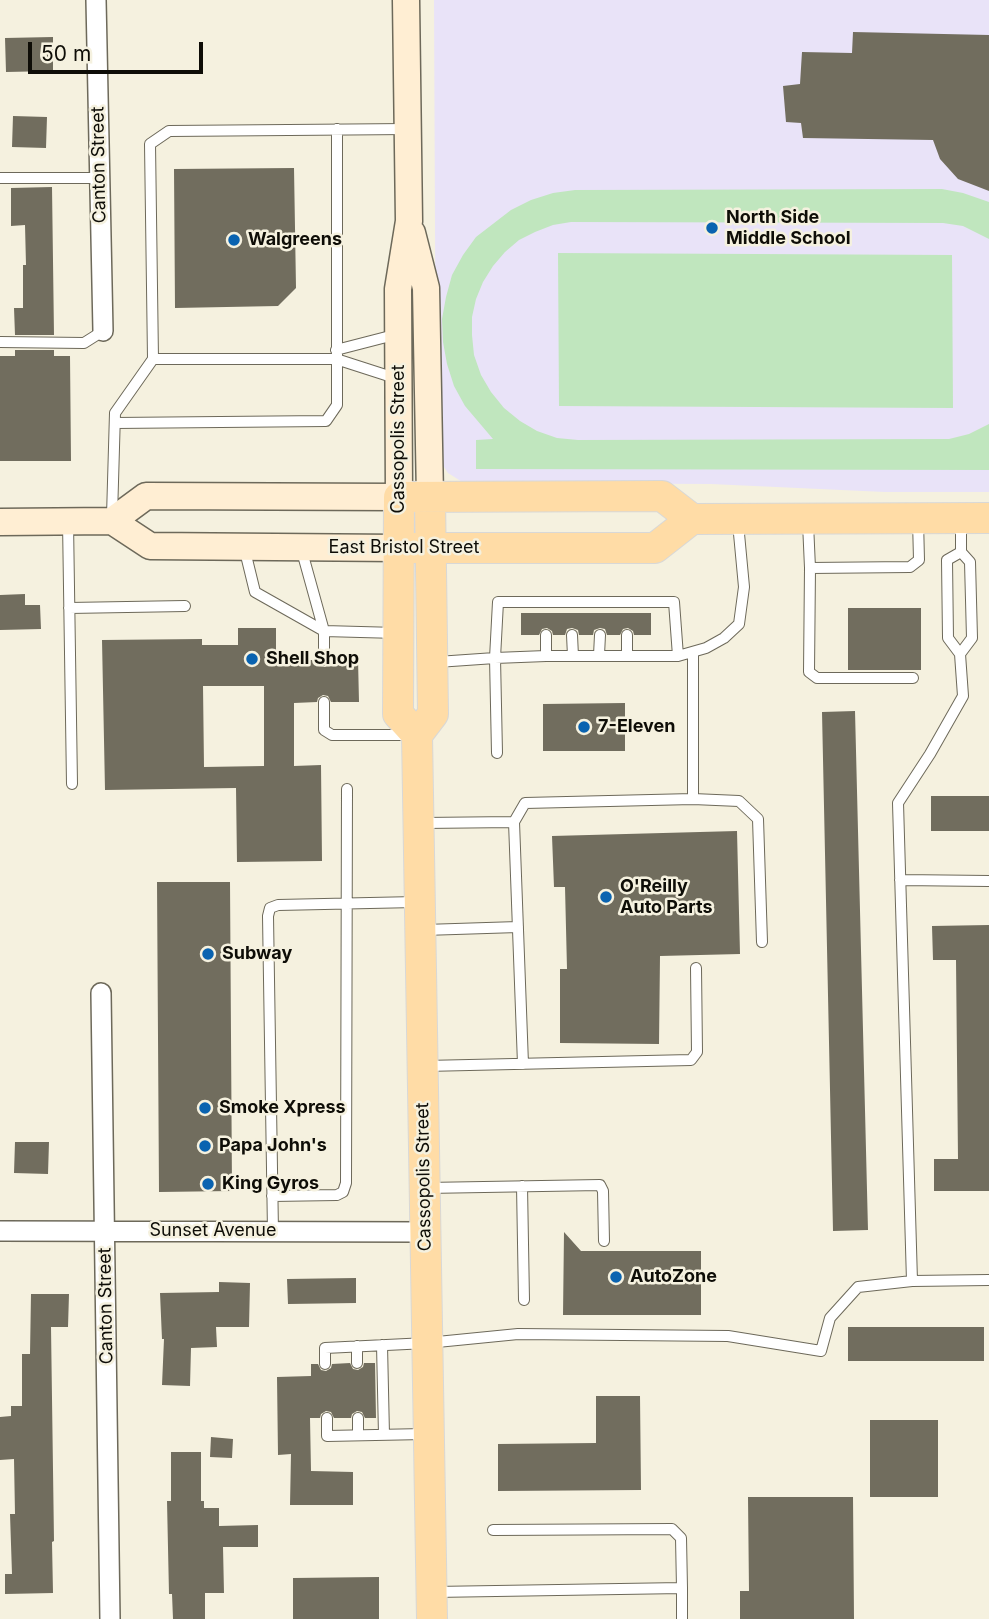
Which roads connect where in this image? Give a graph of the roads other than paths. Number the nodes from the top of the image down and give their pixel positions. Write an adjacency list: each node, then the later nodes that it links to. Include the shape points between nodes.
1 (96, 0): 6 (street, Canton Street)
2 (406, 0): 3 (street, Cassopolis Street)
3 (408, 129): 4 (lane); 7 (street, Cassopolis Street)
4 (337, 130): 11 (lane); 12 (lane, via 169,131 150,144)
5 (0, 178): 6 (lane)
6 (99, 178): 8 (street, Canton Street)
7 (409, 221): 9 (street, Cassopolis Street, via 398,289); 16 (street, Cassopolis Street, via 426,288)
8 (103, 331): 10 (lane, via 84,343)
9 (398, 334): 11 (lane); 13 (street, Cassopolis Street)
10 (0, 342)
11 (336, 354): 12 (lane); 13 (lane); 14 (lane, via 337,405 326,421)
12 (153, 359): 14 (lane, via 116,413)
13 (398, 379): 15 (street, Cassopolis Street)
14 (115, 423): 24 (lane)
15 (399, 496): 16 (main road); 24 (street, via 146,496); 27 (main road, Cassopolis Street)
16 (430, 496): 18 (main road, via 663,496); 28 (main road, Cassopolis Street)
17 (975, 518): 21 (main road); 29 (lane)
18 (692, 519): 19 (main road); 28 (main road, East Bristol Street, via 655,548)
19 (738, 519): 20 (main road); 41 (lane, via 744,587 739,624 724,638)
20 (807, 519): 21 (main road); 30 (lane)
21 (918, 519): 30 (lane, via 919,560 910,567)
22 (0, 522): 23 (street)
23 (68, 522): 24 (street); 33 (lane)
24 (112, 522): 25 (street, East Bristol Street, via 150,546)
25 (244, 547): 26 (street, East Bristol Street); 35 (lane, via 255,592)
26 (300, 547): 27 (street, East Bristol Street); 35 (lane)
27 (399, 548): 28 (main road, East Bristol Street); 36 (main road, Cassopolis Street)
28 (431, 548): 50 (main road, Cassopolis Street)
29 (961, 552): 42 (lane, via 970,562 972,638); 42 (lane, via 947,560 948,638)
30 (810, 568): 51 (lane, via 809,672 817,678)
31 (571, 601): 34 (lane); 47 (lane, via 600,608 674,602); 48 (lane, via 546,607 498,602)
32 (185, 606): 33 (lane)
33 (69, 608): 55 (lane)
34 (571, 613)
35 (324, 631): 36 (lane); 49 (lane)
36 (398, 633): 53 (main road, Cassopolis Street, via 398,714)
37 (546, 635): 44 (lane)
38 (572, 635): 45 (lane)
39 (600, 635): 43 (lane)
40 (627, 635): 46 (lane)
41 (694, 653): 47 (lane); 57 (lane)
42 (960, 654): 60 (lane, via 963,696 898,803)
43 (599, 655): 45 (lane); 46 (lane)
44 (546, 656): 45 (lane); 48 (lane)
45 (573, 656)
46 (627, 656): 47 (lane)
47 (678, 656)
48 (495, 658): 50 (lane); 54 (lane)
49 (324, 660)
50 (433, 663): 53 (main road, Cassopolis Street, via 433,714)
51 (913, 678)
52 (324, 702): 53 (lane, via 324,730 332,736)
53 (417, 735): 59 (main road, Cassopolis Street)
54 (498, 753)
55 (72, 784)
56 (347, 789): 62 (lane)
57 (693, 799): 58 (lane, via 525,803); 65 (lane, via 739,801 758,819)
58 (514, 822): 59 (lane); 64 (lane)
59 (418, 823): 63 (main road, Cassopolis Street)
60 (900, 880): 61 (lane); 79 (lane)
61 (989, 881)
62 (347, 904): 63 (lane); 72 (lane, via 346,1183 337,1195); 72 (lane, via 270,908)
63 (420, 916): 64 (lane); 69 (main road, Cassopolis Street)
64 (518, 927): 68 (lane)
65 (762, 942)
66 (696, 968): 68 (lane, via 697,1052 691,1060)
67 (101, 993): 74 (street, Canton Street)
68 (523, 1064): 69 (lane)
69 (422, 1066): 71 (main road, Cassopolis Street)
70 (522, 1186): 71 (lane); 77 (lane, via 600,1185); 80 (lane)
71 (424, 1188): 76 (main road, Cassopolis Street)
72 (272, 1196): 75 (lane)
73 (0, 1231): 74 (street, Sunset Avenue)
74 (105, 1231): 75 (street, Sunset Avenue); 94 (street, Canton Street)
75 (273, 1232): 76 (street, Sunset Avenue)
76 (425, 1232): 81 (main road, Cassopolis Street)
77 (604, 1241)
78 (989, 1280): 79 (lane)
79 (912, 1281): 81 (lane, via 859,1287 830,1318 821,1351 729,1336 518,1334)
80 (524, 1300)
81 (427, 1343): 82 (lane); 88 (main road, Cassopolis Street)
82 (382, 1345): 83 (lane); 90 (lane)
83 (357, 1346): 84 (lane); 85 (lane, via 325,1348)
84 (357, 1363)
85 (325, 1364)
86 (327, 1418): 89 (lane, via 327,1436)
87 (358, 1418): 89 (lane)
88 (429, 1433): 90 (lane); 93 (main road, Cassopolis Street)
89 (358, 1435): 90 (lane)
90 (384, 1436)
91 (493, 1530): 92 (lane, via 672,1529 681,1538)
92 (682, 1588): 93 (lane); 95 (lane)
93 (432, 1606)
94 (110, 1619)
95 (682, 1619)

